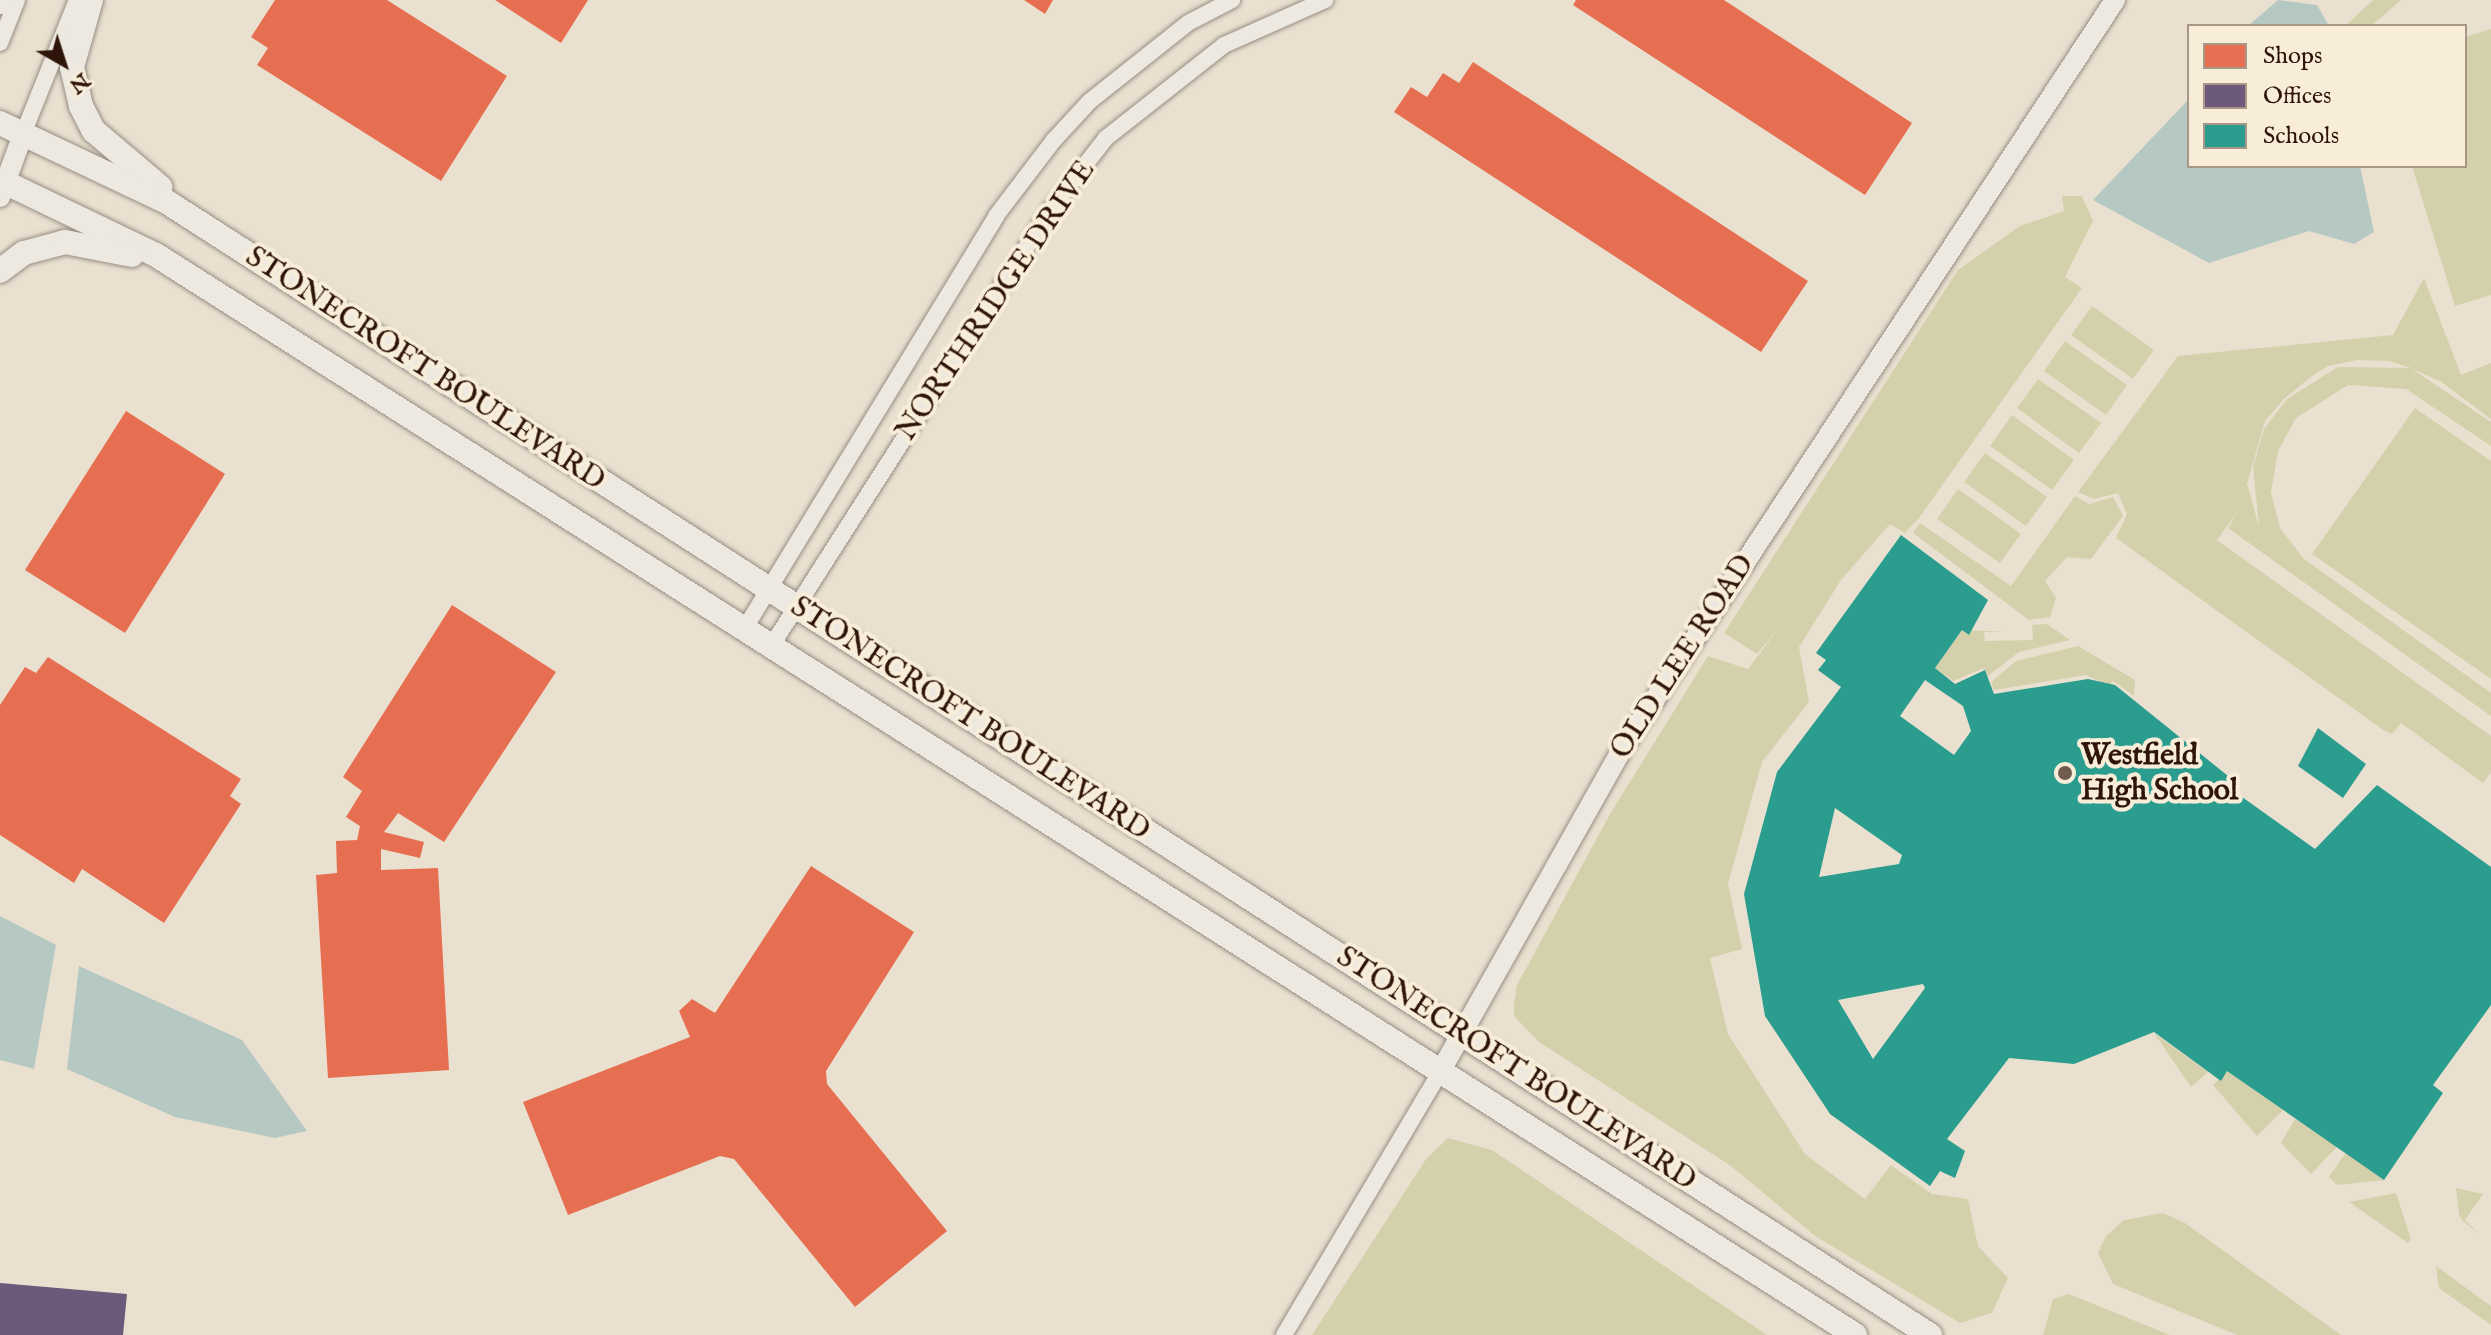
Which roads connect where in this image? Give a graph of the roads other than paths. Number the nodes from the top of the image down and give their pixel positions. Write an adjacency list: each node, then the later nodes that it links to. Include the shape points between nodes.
1 (17, 0): 7 (street)
2 (77, 0): 9 (street)
3 (91, 0): 11 (main road, via 72,67 94,131)
4 (1232, 0): 14 (street, NORTHRIDGE DRIVE, via 1188,23 1090,101 1054,140 996,216)
5 (1325, 0): 15 (street, NORTHRIDGE DRIVE, via 1224,45 1106,138 1050,210)
6 (2115, 0): 18 (street, OLD LEE ROAD, via 1619,754)
7 (0, 43)
8 (0, 123): 9 (main road, STONECROFT BOULEVARD)
9 (23, 134): 10 (street); 11 (main road, STONECROFT BOULEVARD, via 167,202)
10 (2, 186): 13 (main road, STONECROFT BOULEVARD)
11 (237, 248): 14 (main road, STONECROFT BOULEVARD)
12 (0, 271): 13 (main road, via 43,246 86,243)
13 (208, 288): 16 (main road, STONECROFT BOULEVARD)
14 (768, 589): 15 (main road, STONECROFT BOULEVARD); 16 (street, NORTHRIDGE DRIVE)
15 (796, 606): 17 (street, NORTHRIDGE DRIVE); 18 (main road, STONECROFT BOULEVARD, via 1119,820)
16 (745, 628): 17 (main road, STONECROFT BOULEVARD)
17 (772, 645): 19 (main road, STONECROFT BOULEVARD)
18 (1462, 1031): 19 (street, OLD LEE ROAD); 22 (main road, STONECROFT BOULEVARD)
19 (1439, 1074): 20 (street, OLD LEE ROAD); 21 (main road, STONECROFT BOULEVARD)
20 (1284, 1335)
21 (1855, 1335)
22 (1930, 1335)

